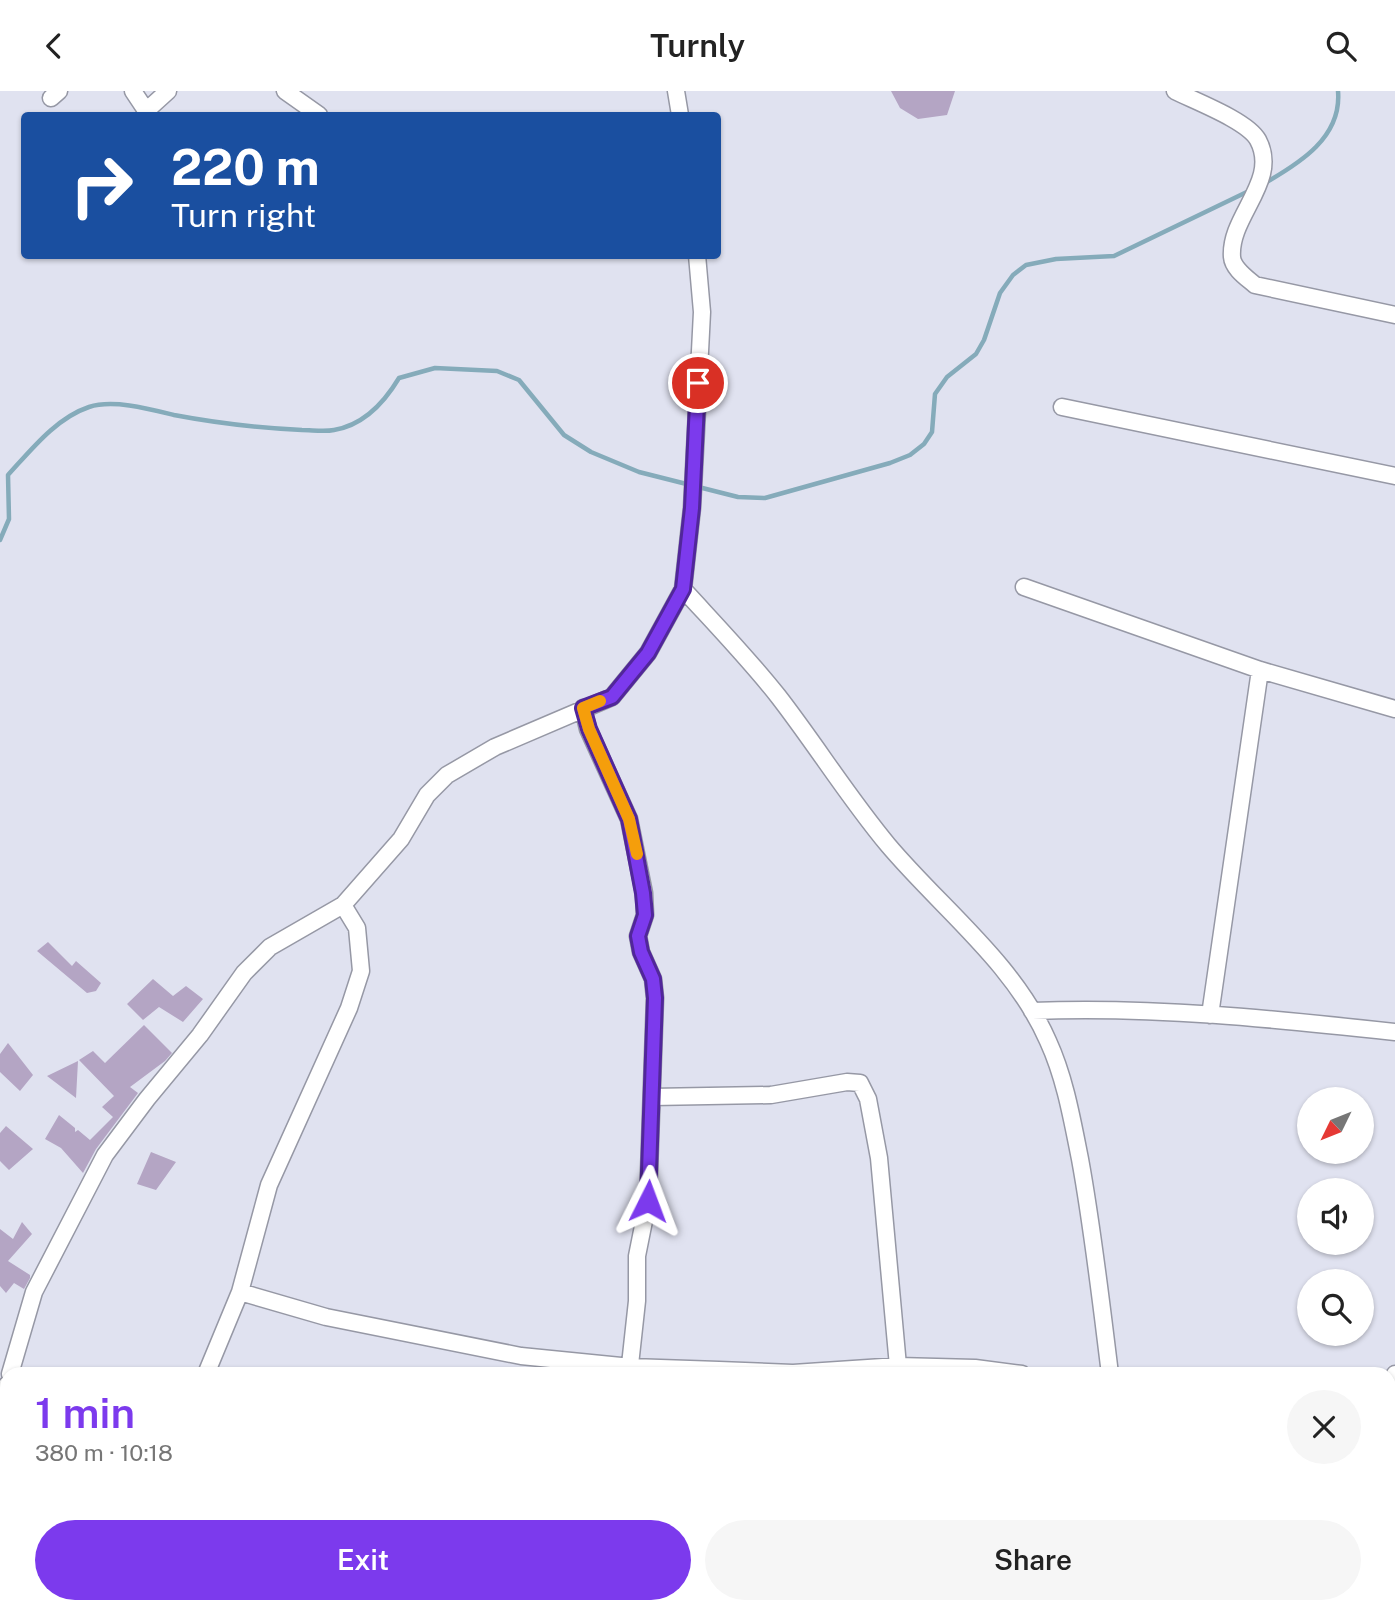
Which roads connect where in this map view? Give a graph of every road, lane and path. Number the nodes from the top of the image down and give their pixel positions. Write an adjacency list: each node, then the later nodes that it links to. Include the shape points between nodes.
1 (133, 91): 6 (street)
2 (168, 91): 7 (street)
3 (285, 91): 8 (street)
4 (676, 91): 9 (street)
5 (1175, 91): 11 (street, via 1247,128 1258,139 1264,161 1259,186 1239,222 1232,258 1238,270 1255,285)
6 (147, 112)
7 (149, 112)
8 (315, 112)
9 (680, 112)
10 (697, 259): 15 (street, via 702,313)
11 (1395, 315)
12 (1062, 407): 13 (street)
13 (1395, 476)
14 (1024, 587): 16 (street)
15 (683, 589): 17 (street, via 648,653 612,697); 20 (street, via 779,697 859,811 994,960)
16 (1260, 670): 18 (street); 21 (street)
17 (583, 708): 19 (street, via 495,747 447,775 427,795 401,839); 23 (street, via 629,819 639,864 645,915 638,936 655,998)
18 (1395, 709)
19 (343, 905): 24 (street, via 357,928 361,971 349,1008 269,1185); 26 (street, via 270,947 244,973 105,1155 34,1292)
20 (1032, 1011): 21 (street); 32 (street, via 1048,1041 1074,1128 1090,1211)
21 (1210, 1015): 22 (street)
22 (1395, 1032)
23 (652, 1097): 25 (street, via 771,1095 860,1083 868,1099 879,1158); 29 (street, via 648,1201 637,1256)
24 (240, 1292): 27 (street); 28 (street, via 326,1317 453,1344)
25 (898, 1366): 30 (street); 31 (street)
26 (12, 1367)
27 (209, 1367)
28 (606, 1367)
29 (630, 1367)
30 (883, 1367)
31 (936, 1367)
32 (1109, 1367)

